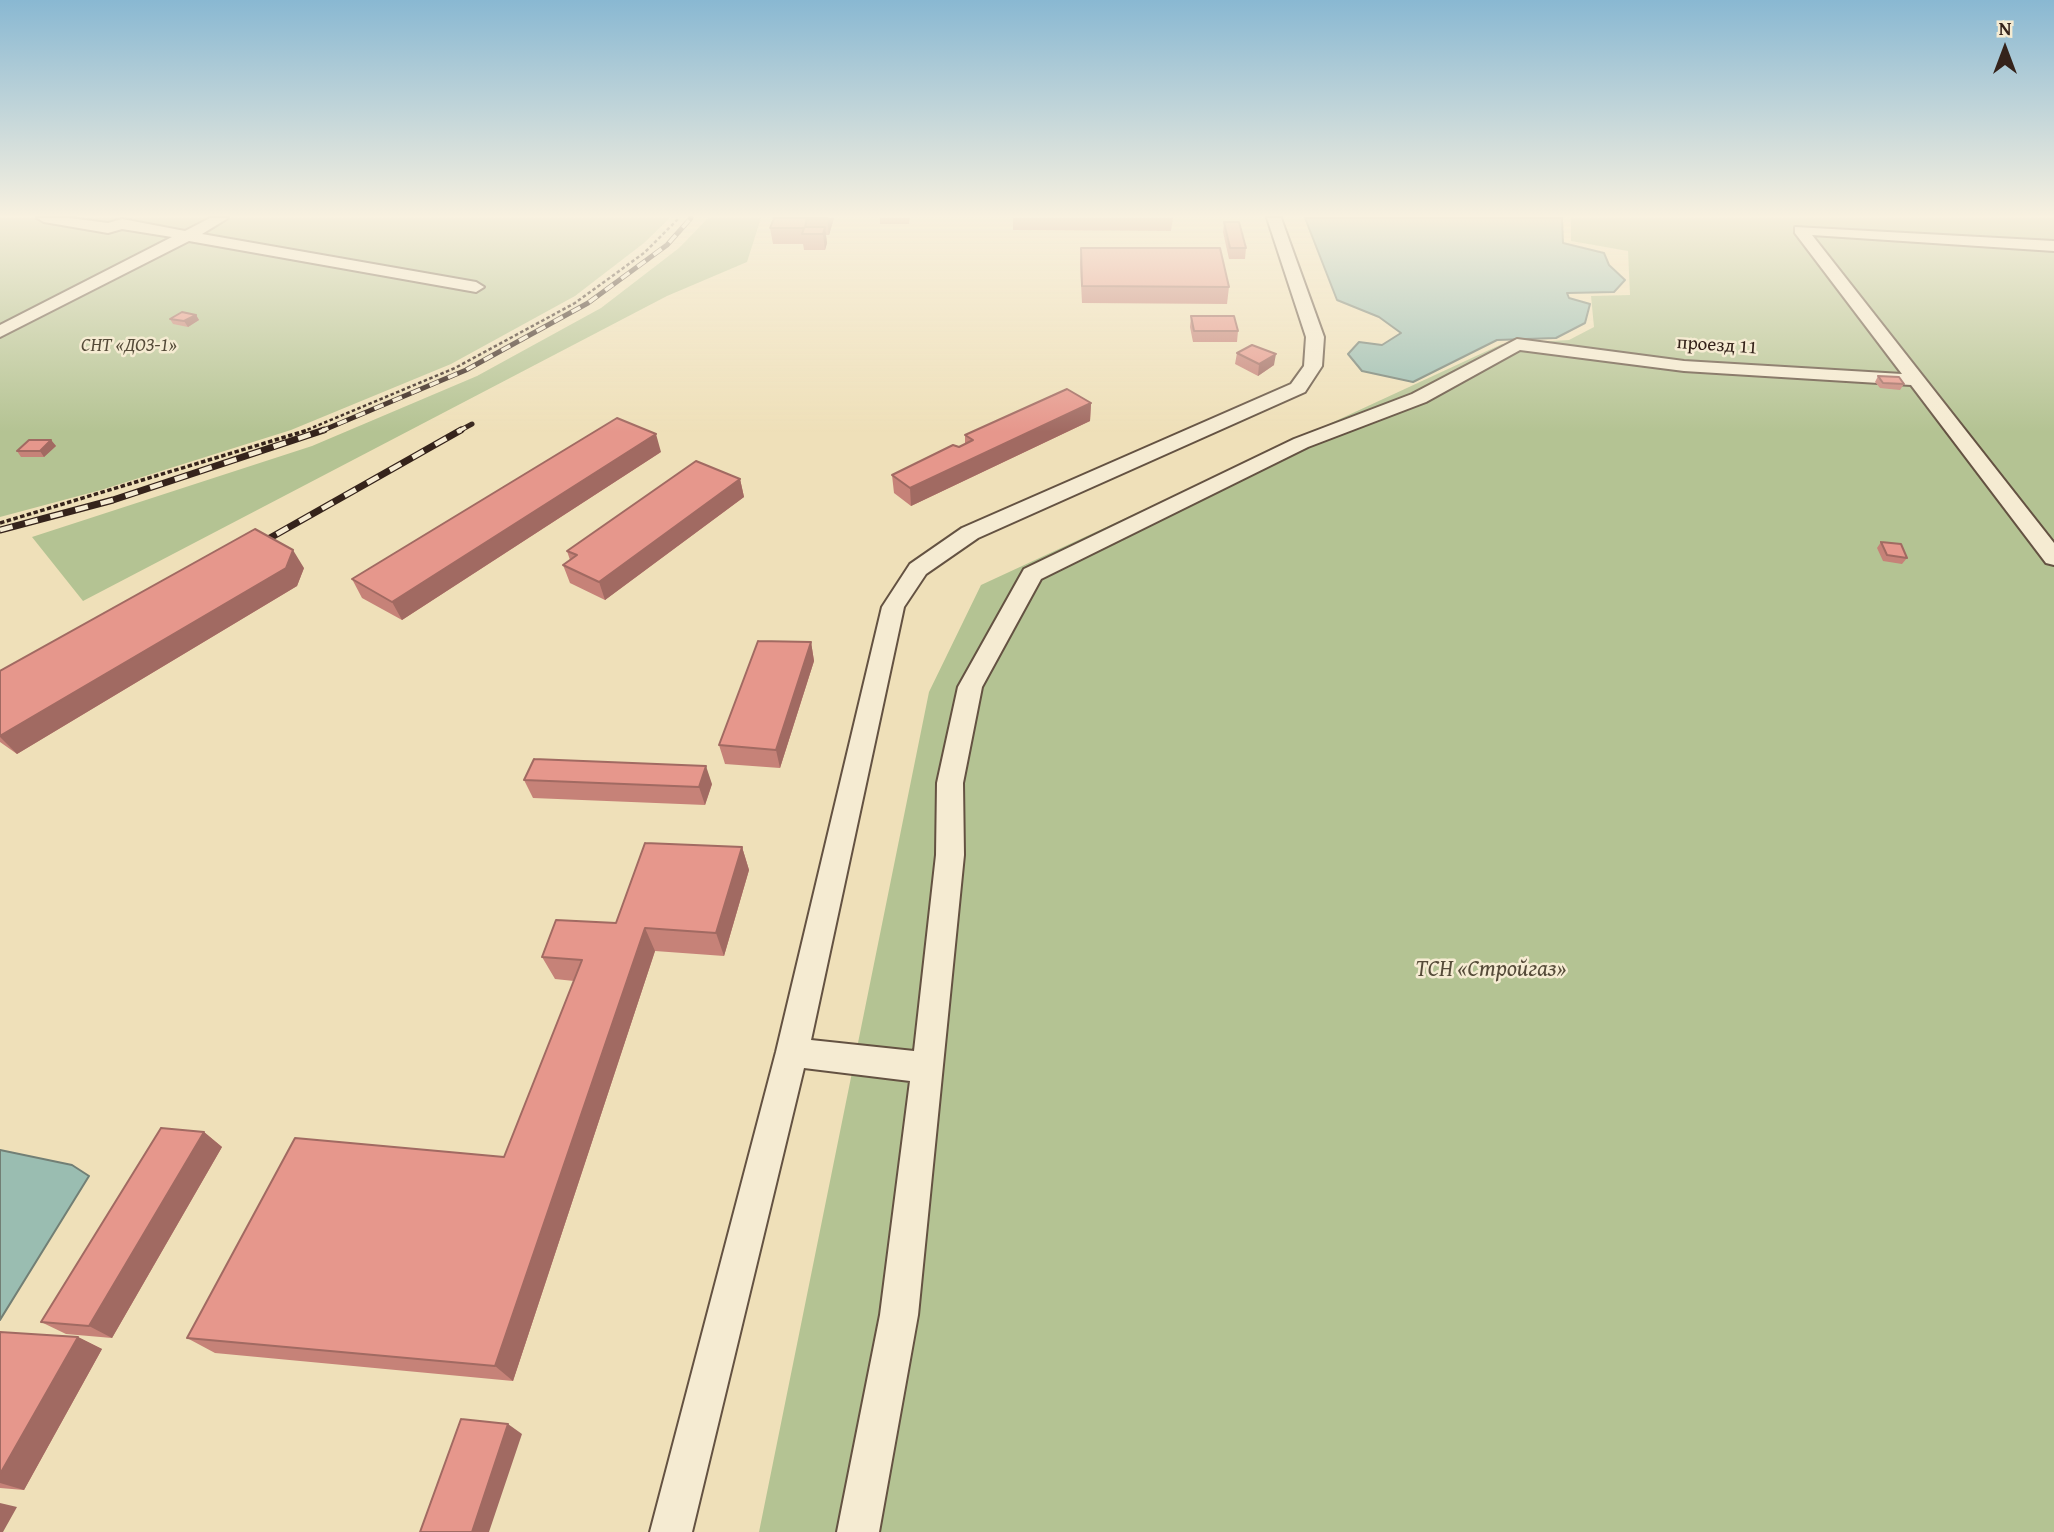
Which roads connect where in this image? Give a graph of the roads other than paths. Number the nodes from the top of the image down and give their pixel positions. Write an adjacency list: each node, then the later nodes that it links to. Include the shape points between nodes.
1 (82, 289): 4 (street)
2 (1299, 289): 7 (street, via 1315,337 1314,366 1298,388 970,533 918,569 892,607)
3 (1846, 289): 5 (street)
4 (0, 332)
5 (1915, 380): 6 (street); 8 (street, проезд 11, via 1684,366 1517,344 1419,398 1288,449 1032,574 970,687 950,783 950,855)
6 (2054, 558)
7 (792, 1052): 8 (street); 9 (street)
8 (928, 1068): 10 (street, via 899,1315)
9 (671, 1532)
10 (858, 1532)

